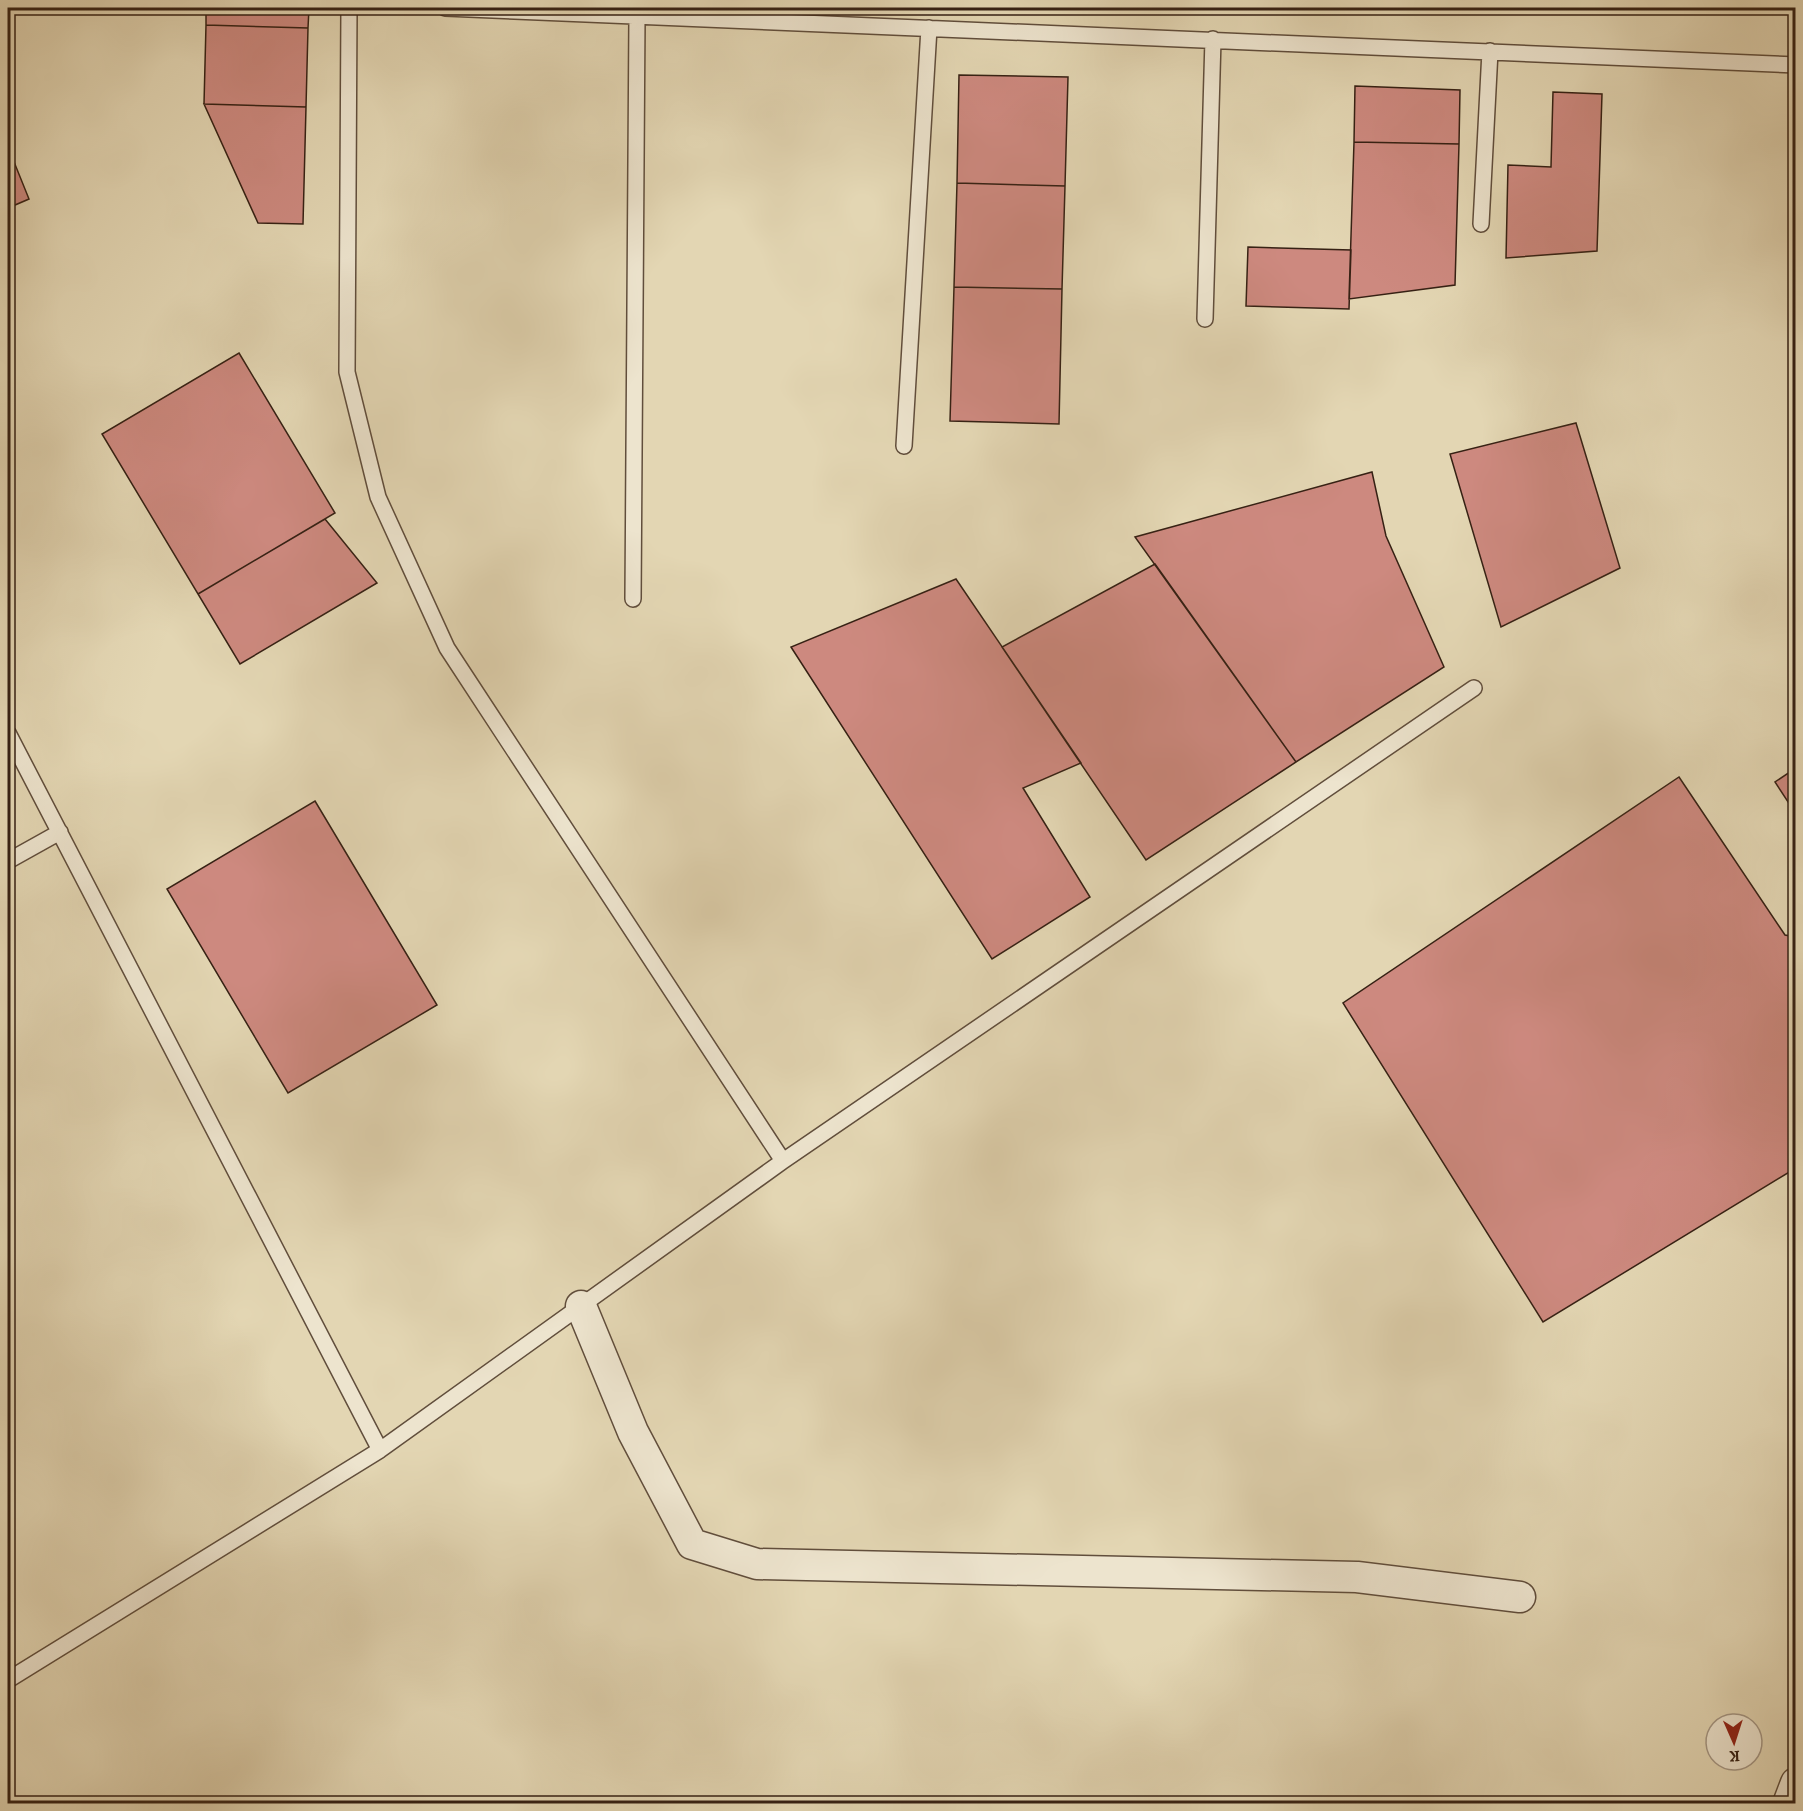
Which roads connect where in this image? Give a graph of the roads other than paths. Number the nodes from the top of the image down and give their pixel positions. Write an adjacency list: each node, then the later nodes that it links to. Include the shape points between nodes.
1 (348, 8): 16 (lane, via 347,372 378,496 447,648)
2 (445, 8): 3 (lane)
3 (637, 16): 4 (lane); 11 (lane)
4 (929, 27): 5 (lane); 10 (lane)
5 (1213, 39): 6 (lane); 9 (lane)
6 (1490, 51): 7 (lane); 8 (lane)
7 (1796, 65)
8 (1481, 224)
9 (1204, 319)
10 (904, 446)
11 (633, 599)
12 (1474, 688): 16 (lane)
13 (8, 733): 14 (lane)
14 (60, 832): 15 (lane); 18 (lane)
15 (8, 861)
16 (783, 1161): 17 (lane)
17 (581, 1306): 18 (lane); 19 (street, via 633,1432 692,1544 757,1564 1357,1576)
18 (380, 1450): 20 (lane)
19 (1520, 1597)
20 (8, 1680)
21 (1796, 1783): 22 (street)
22 (1788, 1803)

